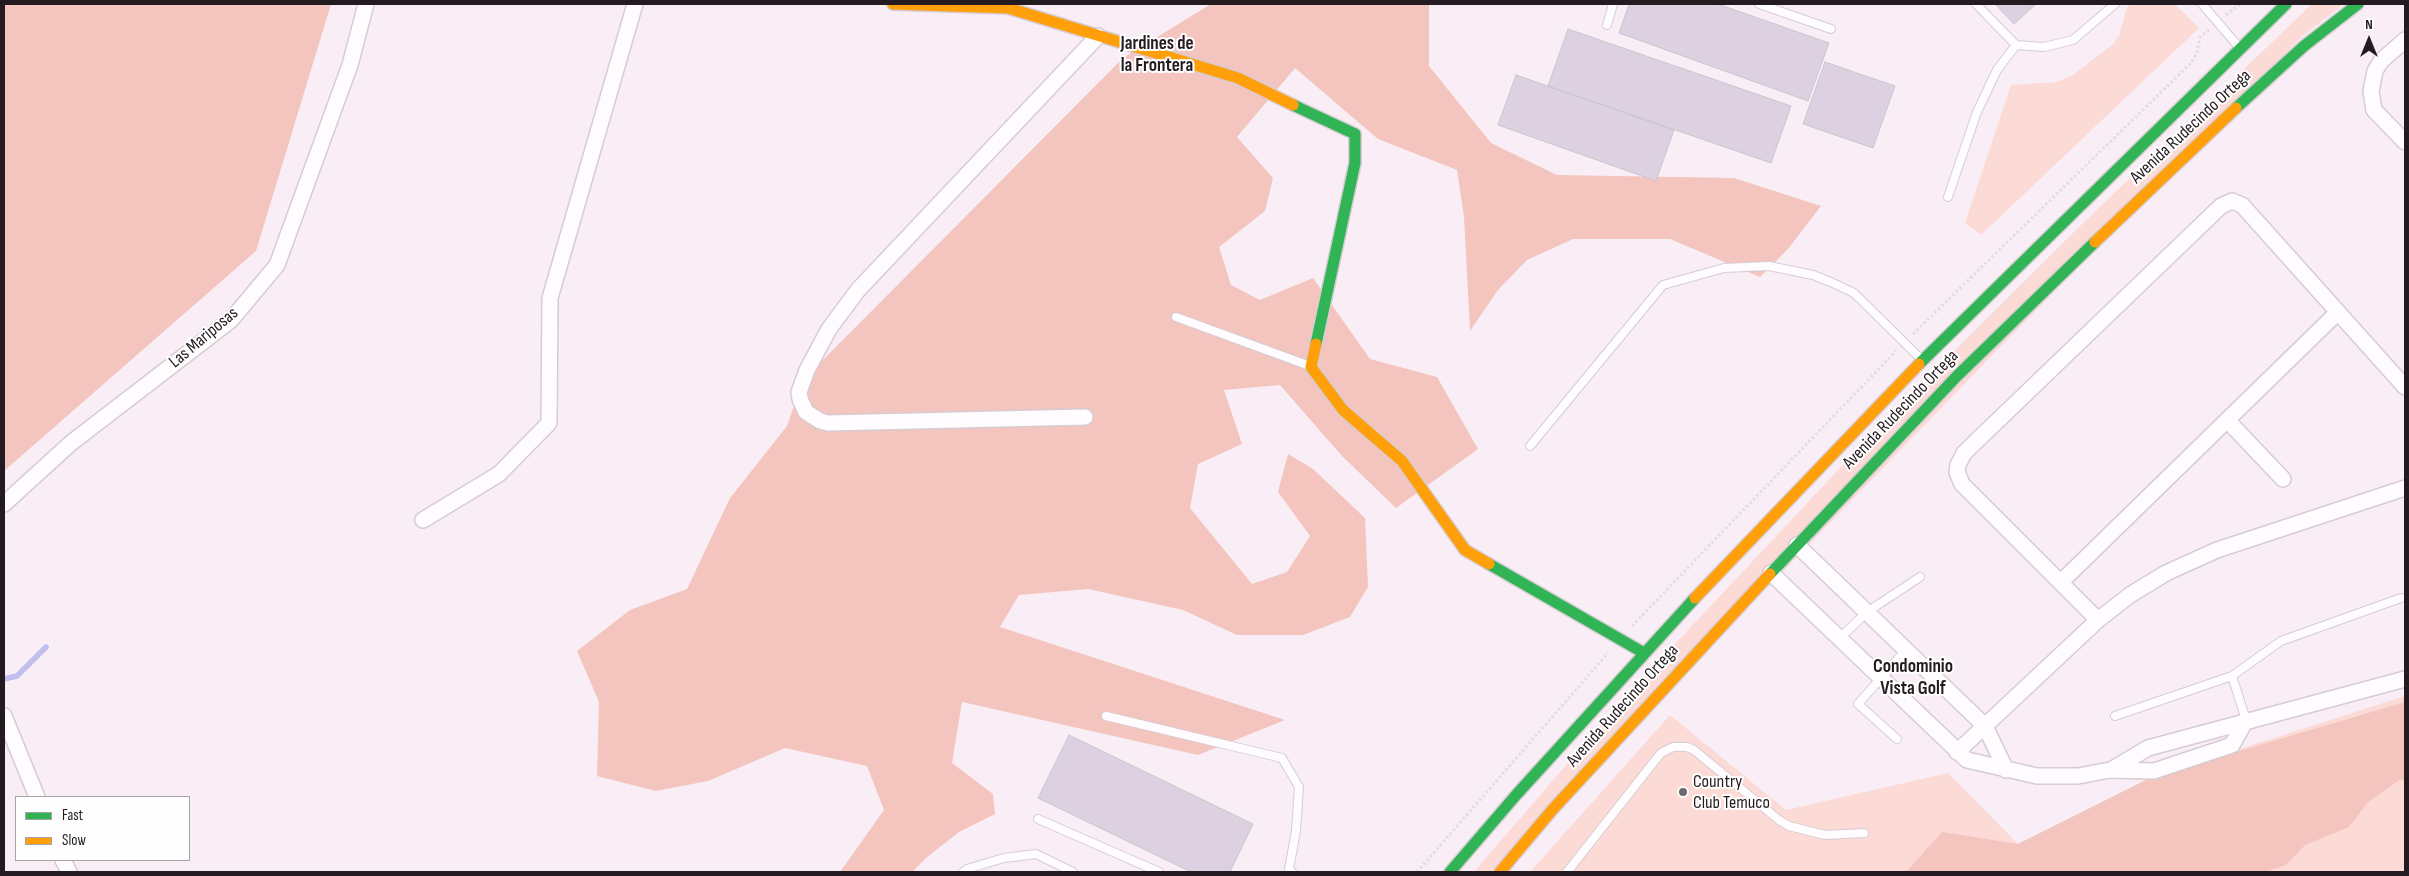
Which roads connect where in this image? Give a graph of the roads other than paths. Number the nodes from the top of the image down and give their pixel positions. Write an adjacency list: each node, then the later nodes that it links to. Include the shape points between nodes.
1 (366, 4): 29 (street, Las Mariposas, via 350,65 277,265 230,320 71,443)
2 (636, 4): 30 (street, via 550,298 549,423 499,474)
3 (893, 4): 13 (main road, via 1008,8)
4 (1613, 4): 11 (lane)
5 (1759, 4): 12 (lane)
6 (1976, 4): 15 (lane)
7 (2115, 4): 15 (lane, via 2073,40 2044,47)
8 (2202, 4): 16 (lane)
9 (2286, 4): 16 (main road, Avenida Rudecindo Ortega)
10 (2358, 4): 31 (main road, Avenida Rudecindo Ortega, via 2304,46 2150,188 1957,376)
11 (1606, 26)
12 (1832, 29)
13 (1098, 36): 22 (main road, via 1238,78 1355,134 1355,164); 24 (street, via 858,290 829,329 799,392 806,412 828,423)
14 (2405, 40): 17 (street, via 2375,71 2371,91 2374,110)
15 (2016, 45): 18 (lane, via 1997,70 1977,112)
16 (2240, 49): 21 (main road, Avenida Rudecindo Ortega)
17 (2405, 142)
18 (1948, 197)
19 (2338, 312): 23 (street); 25 (street); 34 (street, via 2242,205 2226,202 1964,453 1958,465 1962,484)
20 (1176, 317): 22 (lane)
21 (1922, 360): 26 (lane, via 1854,293 1833,282 1769,266 1724,268 1663,285); 40 (main road, Avenida Rudecindo Ortega)
22 (1311, 367): 40 (main road, via 1343,410 1402,461 1465,550)
23 (2405, 386)
24 (1085, 417)
25 (2227, 420): 27 (street); 34 (street)
26 (1530, 446)
27 (2283, 478)
28 (2405, 488): 37 (street, via 2217,550 2166,573)
29 (4, 504)
30 (423, 520)
31 (1796, 545): 32 (main road, Avenida Rudecindo Ortega); 36 (street)
32 (1771, 572): 38 (street); 61 (main road, Avenida Rudecindo Ortega, via 1553,808)
33 (1920, 577): 36 (lane)
34 (2061, 582): 37 (street)
35 (2401, 598): 41 (lane, via 2281,641)
36 (1867, 612): 38 (lane); 39 (street)
37 (2098, 620): 48 (street)
38 (1840, 637): 42 (street)
39 (1906, 650): 42 (lane); 48 (street)
40 (1644, 652): 60 (main road, Avenida Rudecindo Ortega)
41 (2232, 676): 46 (lane); 47 (lane)
42 (1882, 677): 49 (lane, via 1858,704); 50 (street)
43 (2405, 679): 47 (street)
44 (4, 716): 53 (street)
45 (1106, 716): 56 (lane, via 1282,758 1299,788)
46 (2114, 716)
47 (2246, 720): 52 (street, via 2148,748); 52 (street, via 2232,745 2154,771)
48 (1985, 726): 50 (street); 51 (street)
49 (1898, 739)
50 (1957, 752): 51 (street, via 1967,760)
51 (2006, 770): 52 (street, via 2036,776 2078,776)
52 (2110, 770)
53 (37, 796)
54 (1038, 819): 59 (lane)
55 (1864, 833): 62 (lane, via 1826,835 1789,826 1694,750 1673,747 1661,753)
56 (1289, 871)
57 (963, 872): 58 (lane, via 1004,858 1036,854)
58 (1073, 872)
59 (1159, 872)
60 (1450, 872)
61 (1500, 872)
62 (1567, 872)

